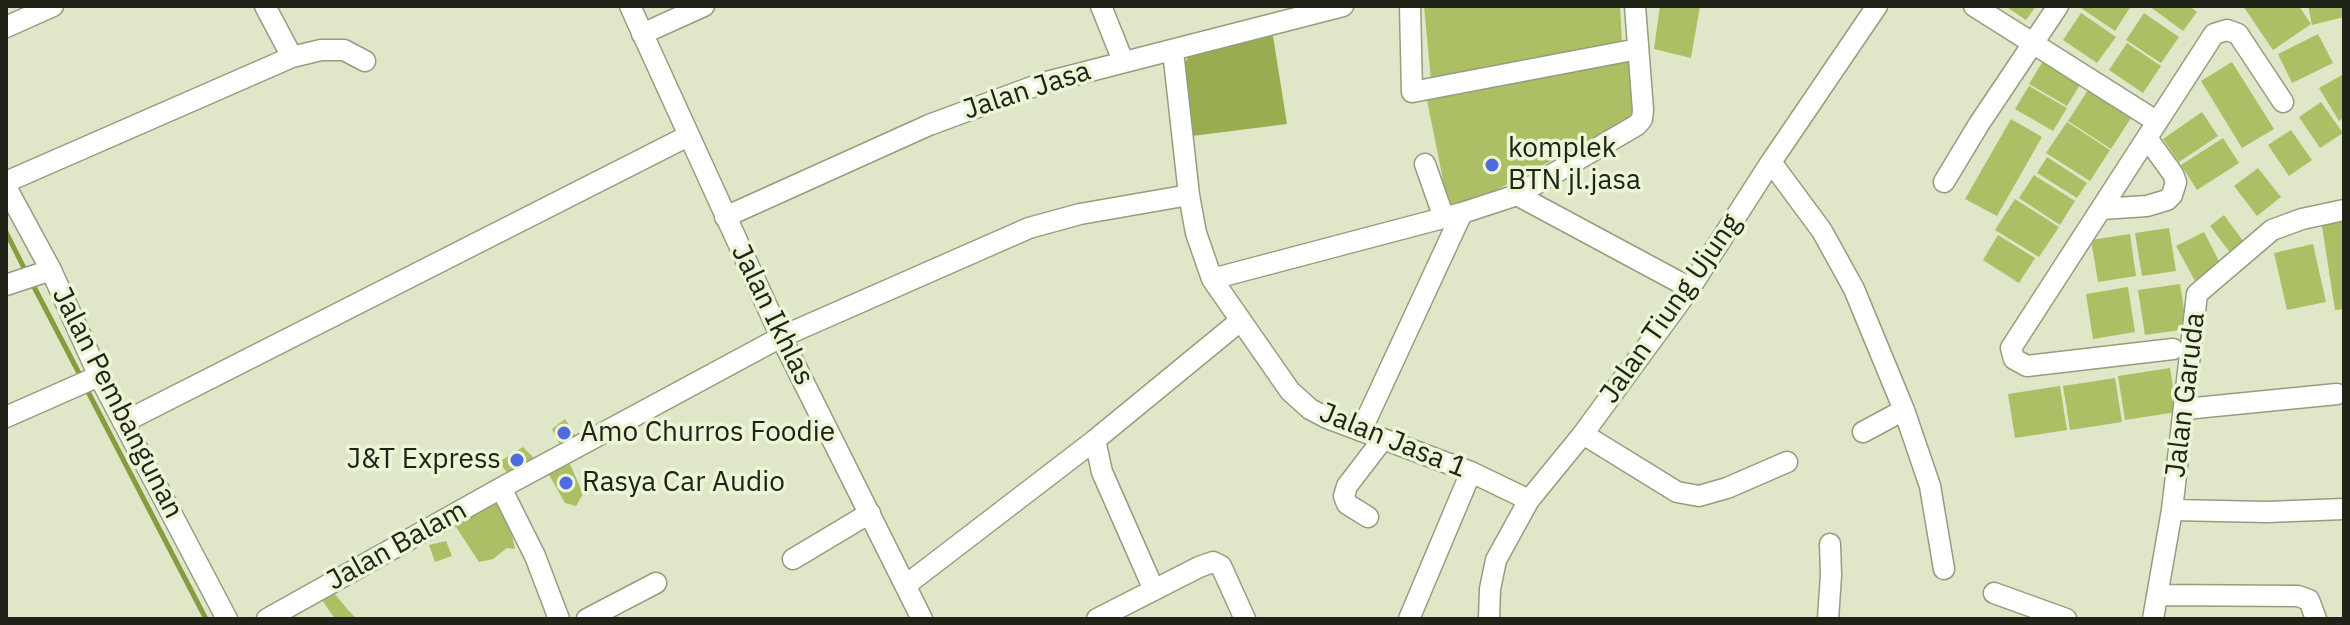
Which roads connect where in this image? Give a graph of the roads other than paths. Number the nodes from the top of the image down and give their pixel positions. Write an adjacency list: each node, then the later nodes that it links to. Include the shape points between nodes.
1 (53, 6): 13 (street)
2 (265, 6): 18 (street)
3 (630, 6): 14 (street, Jalan Ikhlas)
4 (704, 6): 14 (street)
5 (1101, 6): 20 (street)
6 (1343, 6): 12 (street, Jalan Jasa)
7 (1410, 6): 16 (street, via 1412,92)
8 (1635, 6): 16 (street)
9 (1877, 6): 24 (street, Jalan Tiung Ujung)
10 (1974, 6): 15 (street)
11 (2058, 6): 15 (street)
12 (1294, 12): 17 (street, Jalan Jasa)
13 (6, 27)
14 (642, 34): 23 (street, Jalan Ikhlas)
15 (2034, 44): 22 (street); 26 (street)
16 (1638, 49): 29 (street, via 1642,119)
17 (1173, 51): 20 (street, Jalan Jasa); 28 (street, Jalan Jasa 1)
18 (292, 57): 19 (street, via 344,50); 27 (street)
19 (365, 61)
20 (1123, 61): 33 (street, Jalan Jasa, via 1043,83 929,125)
21 (2283, 102): 22 (street, via 2238,34 2227,30 2214,34)
22 (2152, 129): 30 (street); 30 (street, via 2176,182 2172,195 2147,206)
23 (688, 136): 33 (street, Jalan Ikhlas); 46 (street)
24 (1771, 162): 37 (street, Jalan Tiung Ujung); 44 (street, via 1837,254)
25 (1425, 164): 32 (street)
26 (1944, 182)
27 (6, 185): 34 (street, Jalan Pembangunan)
28 (1189, 195): 35 (street, Jalan Jasa 1); 39 (street, Jalan Balam, via 1029,228)
29 (1517, 195): 32 (street); 37 (street)
30 (2101, 209): 40 (street, via 2011,348 2014,359 2027,366)
31 (2344, 210): 43 (street, Jalan Garuda, via 2272,230 2197,294)
32 (1453, 216): 35 (street); 47 (street)
33 (725, 217): 39 (street, Jalan Ikhlas)
34 (48, 271): 36 (street); 41 (street, Jalan Pembangunan)
35 (1212, 279): 38 (street, Jalan Jasa 1)
36 (13, 283)
37 (1690, 288): 49 (street, Jalan Tiung Ujung)
38 (1240, 321): 47 (street, Jalan Jasa 1, via 1290,391 1310,409); 51 (street)
39 (781, 337): 54 (street, Jalan Balam); 58 (street, Jalan Ikhlas)
40 (2173, 349)
41 (99, 376): 45 (street); 46 (street, Jalan Pembangunan)
42 (2337, 394): 43 (street)
43 (2185, 409): 57 (street, Jalan Garuda)
44 (1904, 410): 48 (street); 62 (street, via 1930,486)
45 (6, 417)
46 (124, 422): 68 (street, Jalan Pembangunan)
47 (1361, 431): 50 (street, Jalan Jasa 1)
48 (1863, 432)
49 (1583, 434): 52 (street, via 1677,492 1699,496); 55 (street, Jalan Tiung Ujung)
50 (1383, 439): 53 (street, Jalan Jasa 1); 59 (street, via 1344,496 1347,504)
51 (1095, 440): 64 (street); 65 (street, via 1102,472)
52 (1787, 462)
53 (1471, 472): 55 (street, Jalan Jasa 1); 75 (street)
54 (501, 488): 69 (street, Jalan Balam); 70 (street)
55 (1529, 500): 76 (street, Jalan Tiung Ujung, via 1496,560)
56 (2344, 509): 57 (street)
57 (2172, 510): 67 (street, Jalan Garuda)
58 (870, 513): 61 (street); 64 (street, Jalan Ikhlas)
59 (1368, 517)
60 (1830, 544): 77 (street)
61 (793, 559)
62 (1944, 569)
63 (656, 583): 71 (street)
64 (906, 585): 72 (street, Jalan Ikhlas)
65 (1154, 590): 73 (street); 74 (street, via 1217,563)
66 (1994, 593): 78 (street)
67 (2157, 595): 79 (street, Jalan Garuda); 80 (street, via 2298,596 2309,600)
68 (227, 619)
69 (267, 619)
70 (559, 619)
71 (587, 619)
72 (922, 619)
73 (1097, 619)
74 (1245, 619)
75 (1409, 619)
76 (1489, 619)
77 (1828, 619)
78 (2066, 619)
79 (2153, 619)
80 (2316, 619)

